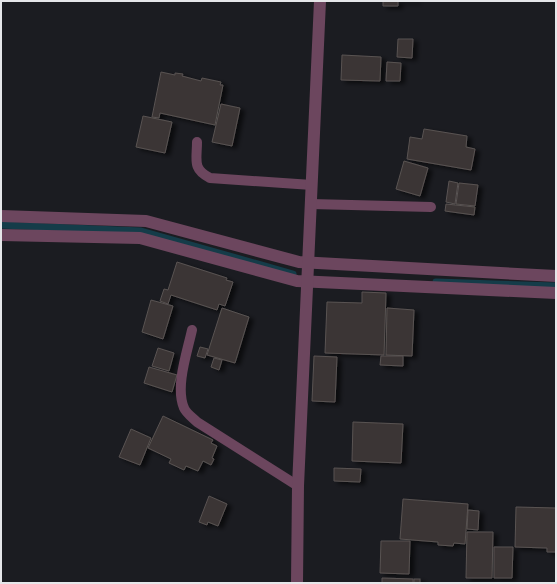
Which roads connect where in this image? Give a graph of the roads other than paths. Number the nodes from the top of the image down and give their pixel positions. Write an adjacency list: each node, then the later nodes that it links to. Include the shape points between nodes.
1 (320, 1): 3 (street)
2 (197, 142): 3 (lane, via 197,167 202,174 210,178)
3 (312, 185): 4 (street)
4 (311, 204): 5 (lane); 8 (street)
5 (431, 207)
6 (1, 216): 8 (street, via 146,221)
7 (1, 235): 10 (street, via 140,238 297,281)
8 (309, 263): 9 (street); 10 (street)
9 (556, 276)
10 (308, 281): 11 (street); 13 (street)
11 (556, 293)
12 (192, 330): 13 (lane, via 180,394 185,410 197,422)
13 (298, 486): 14 (street)
14 (296, 583)

